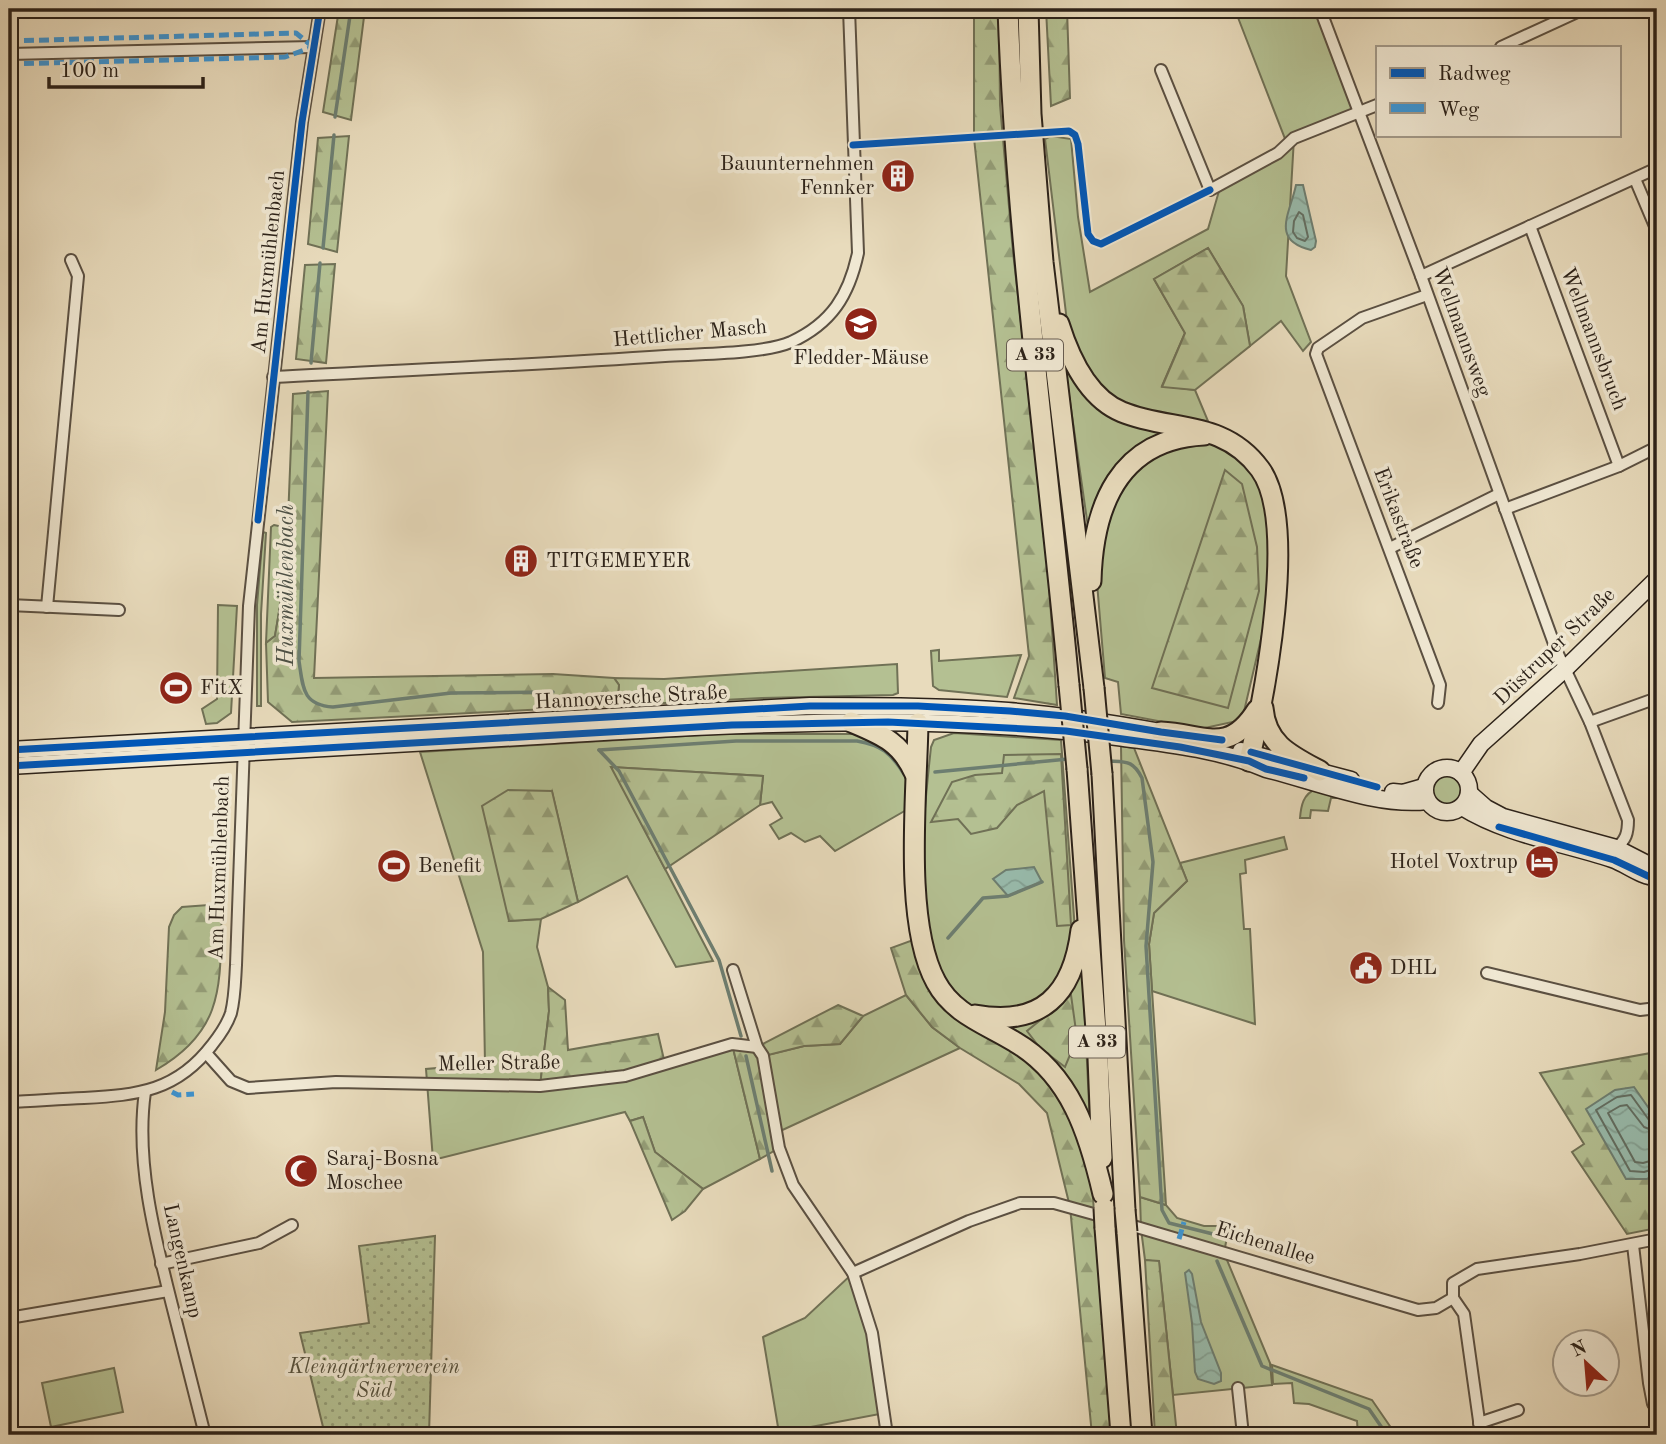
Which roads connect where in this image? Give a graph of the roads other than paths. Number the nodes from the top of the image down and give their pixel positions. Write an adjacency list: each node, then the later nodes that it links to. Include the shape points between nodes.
1 (320, 9): 8 (street, Am Huxmühlenbach)
2 (849, 9): 22 (street, Hettlicher Masch, via 858,253 843,298 806,334 777,347 735,351)
3 (1008, 9): 13 (highway, A 33)
4 (1028, 9): 13 (highway, A 33)
5 (1320, 9): 12 (street, Wellmannsweg)
6 (1584, 9): 7 (street)
7 (1503, 46)
8 (313, 47): 9 (street); 22 (street, Am Huxmühlenbach)
9 (9, 54)
10 (1161, 70): 12 (street, via 1210,190 1278,153 1294,138)
11 (1376, 106): 12 (street)
12 (1359, 114): 20 (street, Wellmannsweg)
13 (1023, 133): 19 (highway, A 33); 55 (highway, A 33, bridge, via 1023,252)
14 (1657, 168): 15 (street)
15 (1634, 178): 16 (street); 17 (street)
16 (1530, 226): 20 (street); 25 (street, Wellmannsbruch)
17 (1657, 231)
18 (71, 260): 31 (street, via 78,276)
19 (1043, 262): 23 (highway, via 1068,350 1102,399 1119,411); 33 (highway, A 33)
20 (1421, 276): 21 (street, Wellmannsweg)
21 (1427, 295): 26 (street, Wellmannsweg); 28 (street, Erikastraße, via 1362,318 1316,354)
22 (273, 377): 42 (street, Am Huxmühlenbach, via 249,606)
23 (1215, 435): 33 (highway, via 1164,441 1142,453 1105,499 1092,555); 35 (highway, via 1236,446 1261,470 1273,498 1278,546 1276,607)
24 (1657, 447): 25 (street)
25 (1619, 466): 27 (street)
26 (1499, 494): 27 (street, Wellmannsweg); 28 (street)
27 (1505, 509): 34 (street, Wellmannsweg)
28 (1390, 548): 37 (street, Erikastraße, via 1440,685)
29 (1657, 579): 34 (main road, Düstruper Straße)
30 (9, 605): 31 (street)
31 (47, 607): 32 (street)
32 (119, 610)
33 (1089, 651): 80 (highway, A 33, bridge, via 1101,774)
34 (1566, 668): 40 (street, Wellmannsweg); 47 (main road, Düstruper Straße)
35 (1262, 696): 41 (highway, via 1249,723 1233,737); 45 (highway); 48 (highway, via 1264,720 1274,740)
36 (1657, 698): 40 (street)
37 (1438, 703)
38 (918, 714): 39 (main road, Hannoversche Straße); 41 (main road, Hannoversche Straße, via 1065,716); 42 (main road, Hannoversche Straße, via 810,706); 45 (main road, Hannoversche Straße); 49 (highway)
39 (851, 722): 44 (main road, Hannoversche Straße); 49 (highway, via 895,744 908,757)
40 (1590, 722): 52 (street, Wellmannsweg, via 1628,820 1624,842)
41 (1161, 732): 45 (main road, Hannoversche Straße)
42 (244, 736): 43 (main road, Hannoversche Straße); 44 (street, Am Huxmühlenbach)
43 (9, 750)
44 (243, 754): 46 (main road, Hannoversche Straße); 61 (street, Am Huxmühlenbach, via 235,992 230,1015)
45 (1250, 757): 48 (main road); 50 (main road, via 1266,769 1374,797 1404,802)
46 (9, 766)
47 (1454, 770): 50 (main road, via 1434,771 1426,781); 51 (main road, via 1469,786)
48 (1320, 771): 50 (main road, via 1392,792)
49 (917, 778): 59 (highway, via 916,886 921,936 936,982)
50 (1426, 794): 51 (main road, via 1432,806 1443,812 1456,810)
51 (1465, 800): 52 (main road, via 1503,817); 54 (main road, via 1499,827)
52 (1616, 848): 53 (main road)
53 (1657, 869)
54 (1657, 877)
55 (1086, 891): 59 (highway, via 1073,969 1052,1000 1021,1016 1000,1019); 64 (highway, A 33)
56 (733, 970): 60 (street)
57 (1487, 973): 58 (street, via 1640,1010)
58 (1657, 1008)
59 (962, 1012): 64 (highway, via 1034,1055 1062,1083 1088,1136)
60 (757, 1047): 61 (street, Meller Straße, via 732,1044 625,1076 540,1086 336,1082 248,1088 224,1074); 69 (street, via 763,1056 779,1148 793,1185)
61 (206, 1053): 62 (street, Am Huxmühlenbach, via 185,1074)
62 (145, 1092): 63 (street); 68 (street, Langenkamp, via 145,1180)
63 (9, 1102)
64 (1104, 1210): 79 (highway, A 33)
65 (292, 1225): 68 (street, via 259,1243)
66 (1657, 1239): 67 (street)
67 (1633, 1245): 71 (street, via 1477,1269 1453,1283); 74 (street, via 1649,1383)
68 (161, 1264): 70 (street, Langenkamp)
69 (852, 1273): 71 (street, Eichenallee, via 1020,1203 1054,1203 1418,1310 1436,1308); 78 (street, via 872,1333)
70 (168, 1292): 72 (street); 77 (street, Langenkamp)
71 (1453, 1298): 76 (street, via 1464,1314)
72 (9, 1318)
73 (1238, 1388): 81 (street)
74 (1657, 1406)
75 (1518, 1410): 76 (street)
76 (1480, 1429)
77 (205, 1435)
78 (887, 1435)
79 (1121, 1435)
80 (1142, 1435)
81 (1243, 1435)

